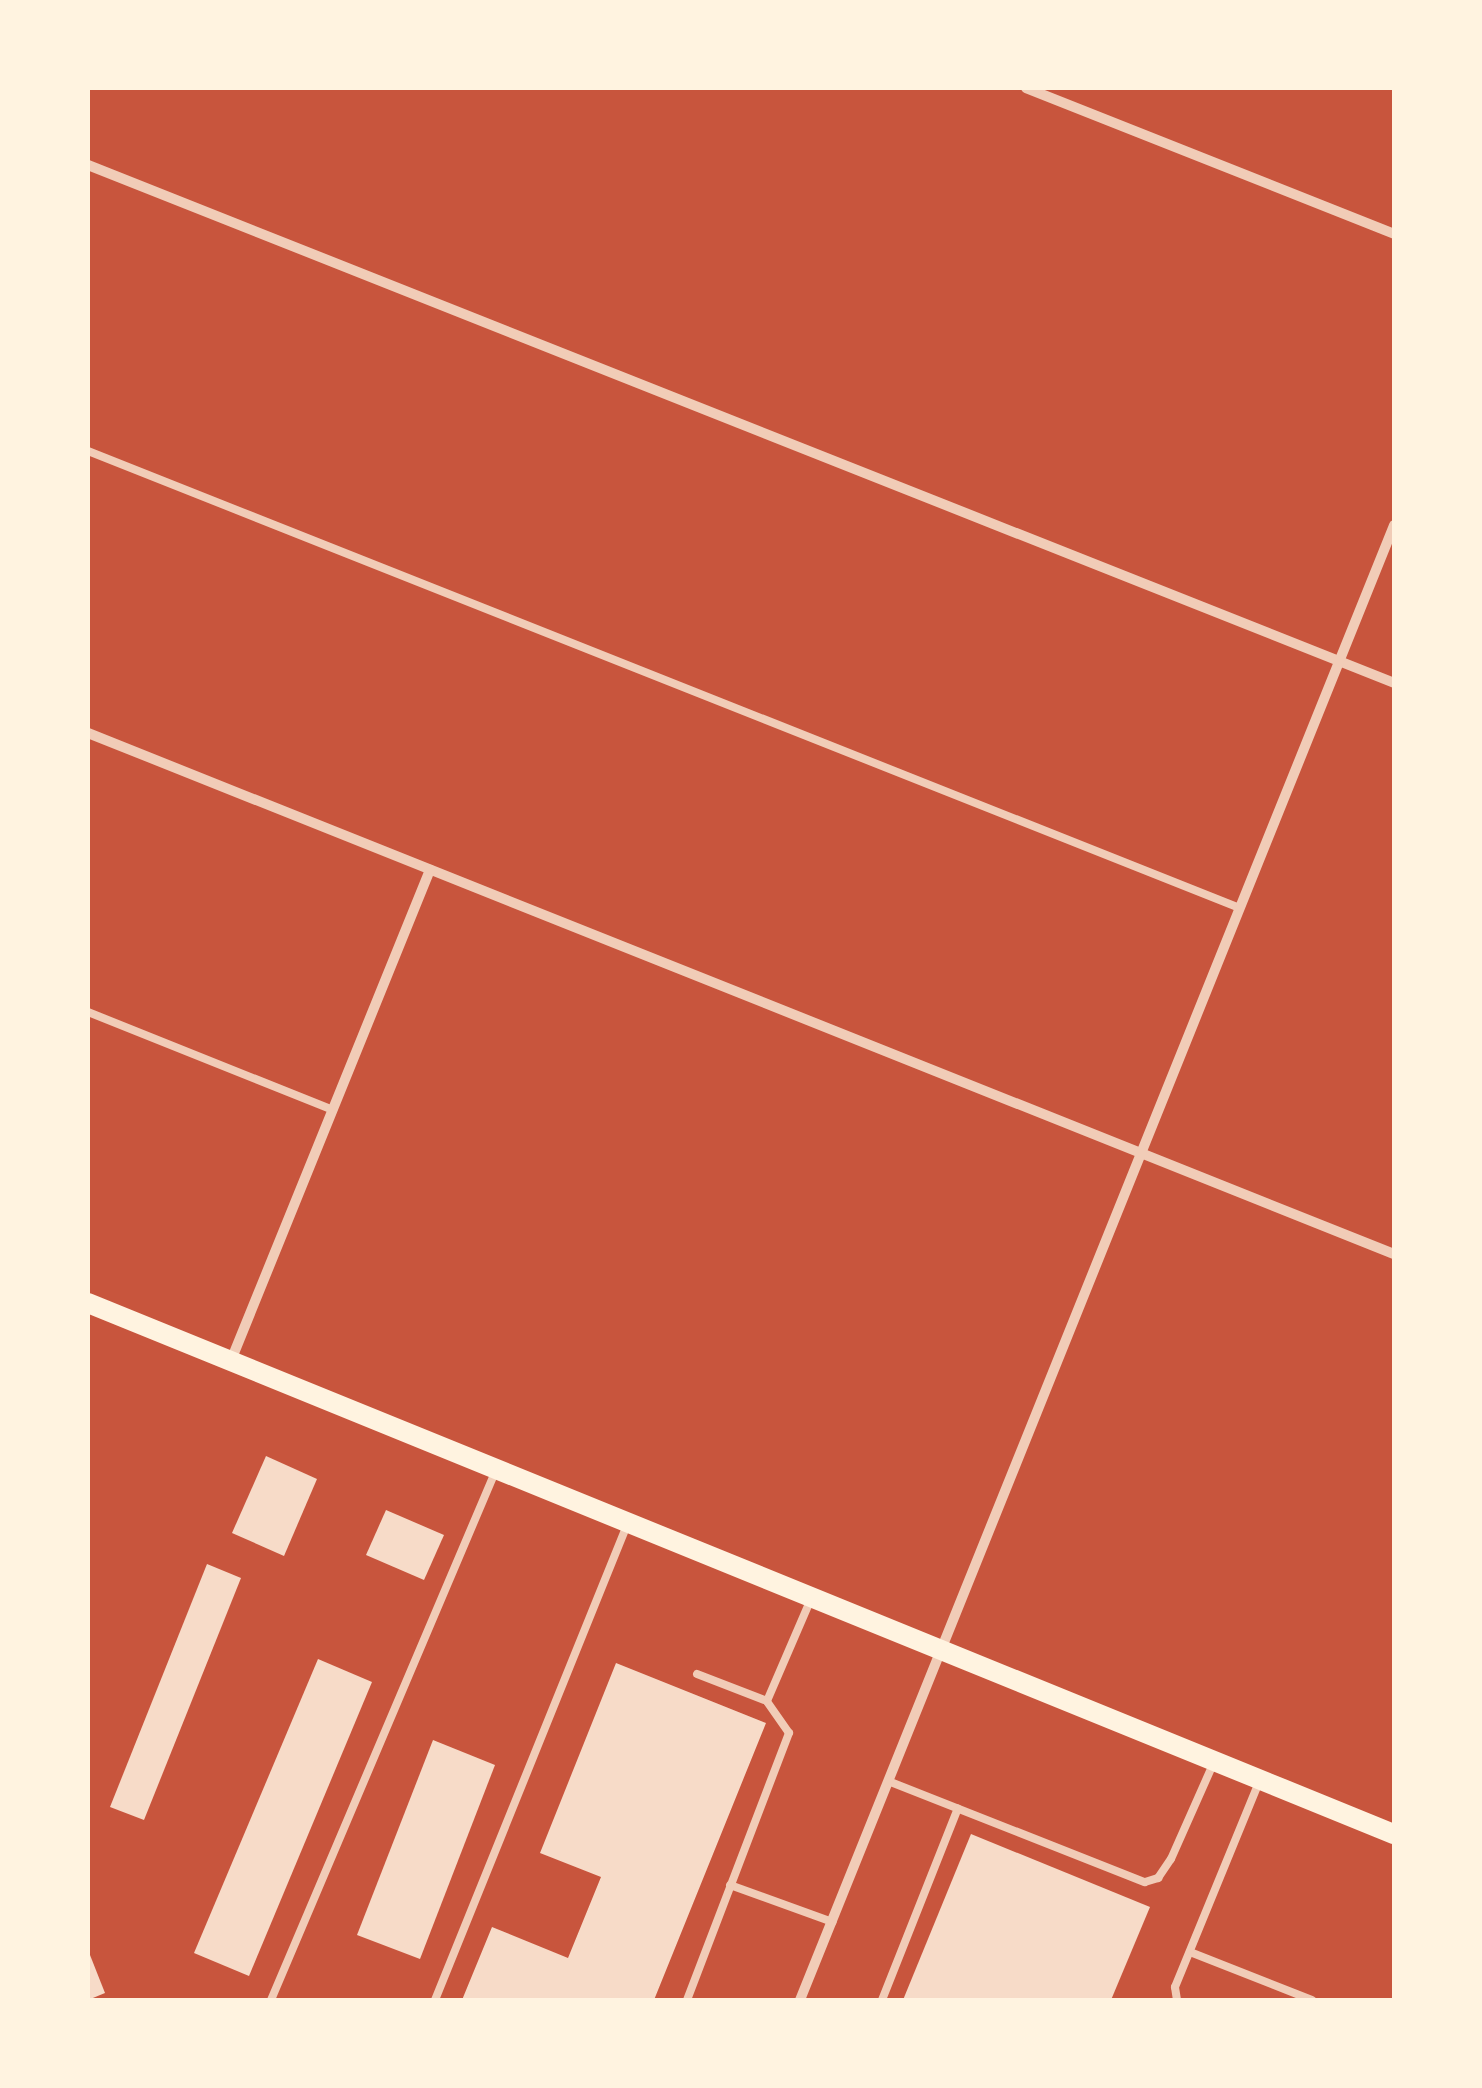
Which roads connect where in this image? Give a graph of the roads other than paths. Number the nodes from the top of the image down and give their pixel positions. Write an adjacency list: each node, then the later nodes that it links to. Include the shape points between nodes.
1 (1026, 88): 3 (street)
2 (88, 165): 6 (street)
3 (1394, 234)
4 (88, 452): 10 (lane)
5 (1394, 525): 6 (street)
6 (1340, 661): 7 (street); 10 (street)
7 (1394, 683)
8 (88, 733): 9 (street)
9 (430, 870): 12 (street); 13 (street)
10 (1240, 908): 13 (street)
11 (88, 1012): 12 (lane)
12 (333, 1110): 16 (street)
13 (1141, 1153): 14 (street); 20 (street)
14 (1394, 1254)
15 (88, 1303): 16 (main road)
16 (232, 1358): 17 (main road)
17 (496, 1470): 18 (main road); 31 (lane)
18 (626, 1525): 19 (main road); 32 (lane)
19 (810, 1601): 20 (main road); 22 (lane)
20 (940, 1652): 23 (main road); 24 (street)
21 (698, 1674): 22 (lane)
22 (767, 1701): 28 (lane, via 790,1733)
23 (1213, 1764): 25 (main road); 26 (lane, via 1171,1859 1158,1878 1146,1882)
24 (888, 1781): 26 (lane); 29 (street)
25 (1258, 1782): 27 (main road); 30 (lane)
26 (958, 1808): 35 (lane)
27 (1394, 1834)
28 (730, 1885): 29 (lane); 33 (lane)
29 (832, 1922): 34 (street)
30 (1190, 1952): 36 (lane); 37 (lane)
31 (271, 2000)
32 (435, 2000)
33 (687, 2000)
34 (800, 2000)
35 (882, 2000)
36 (1176, 2000)
37 (1312, 2000)

